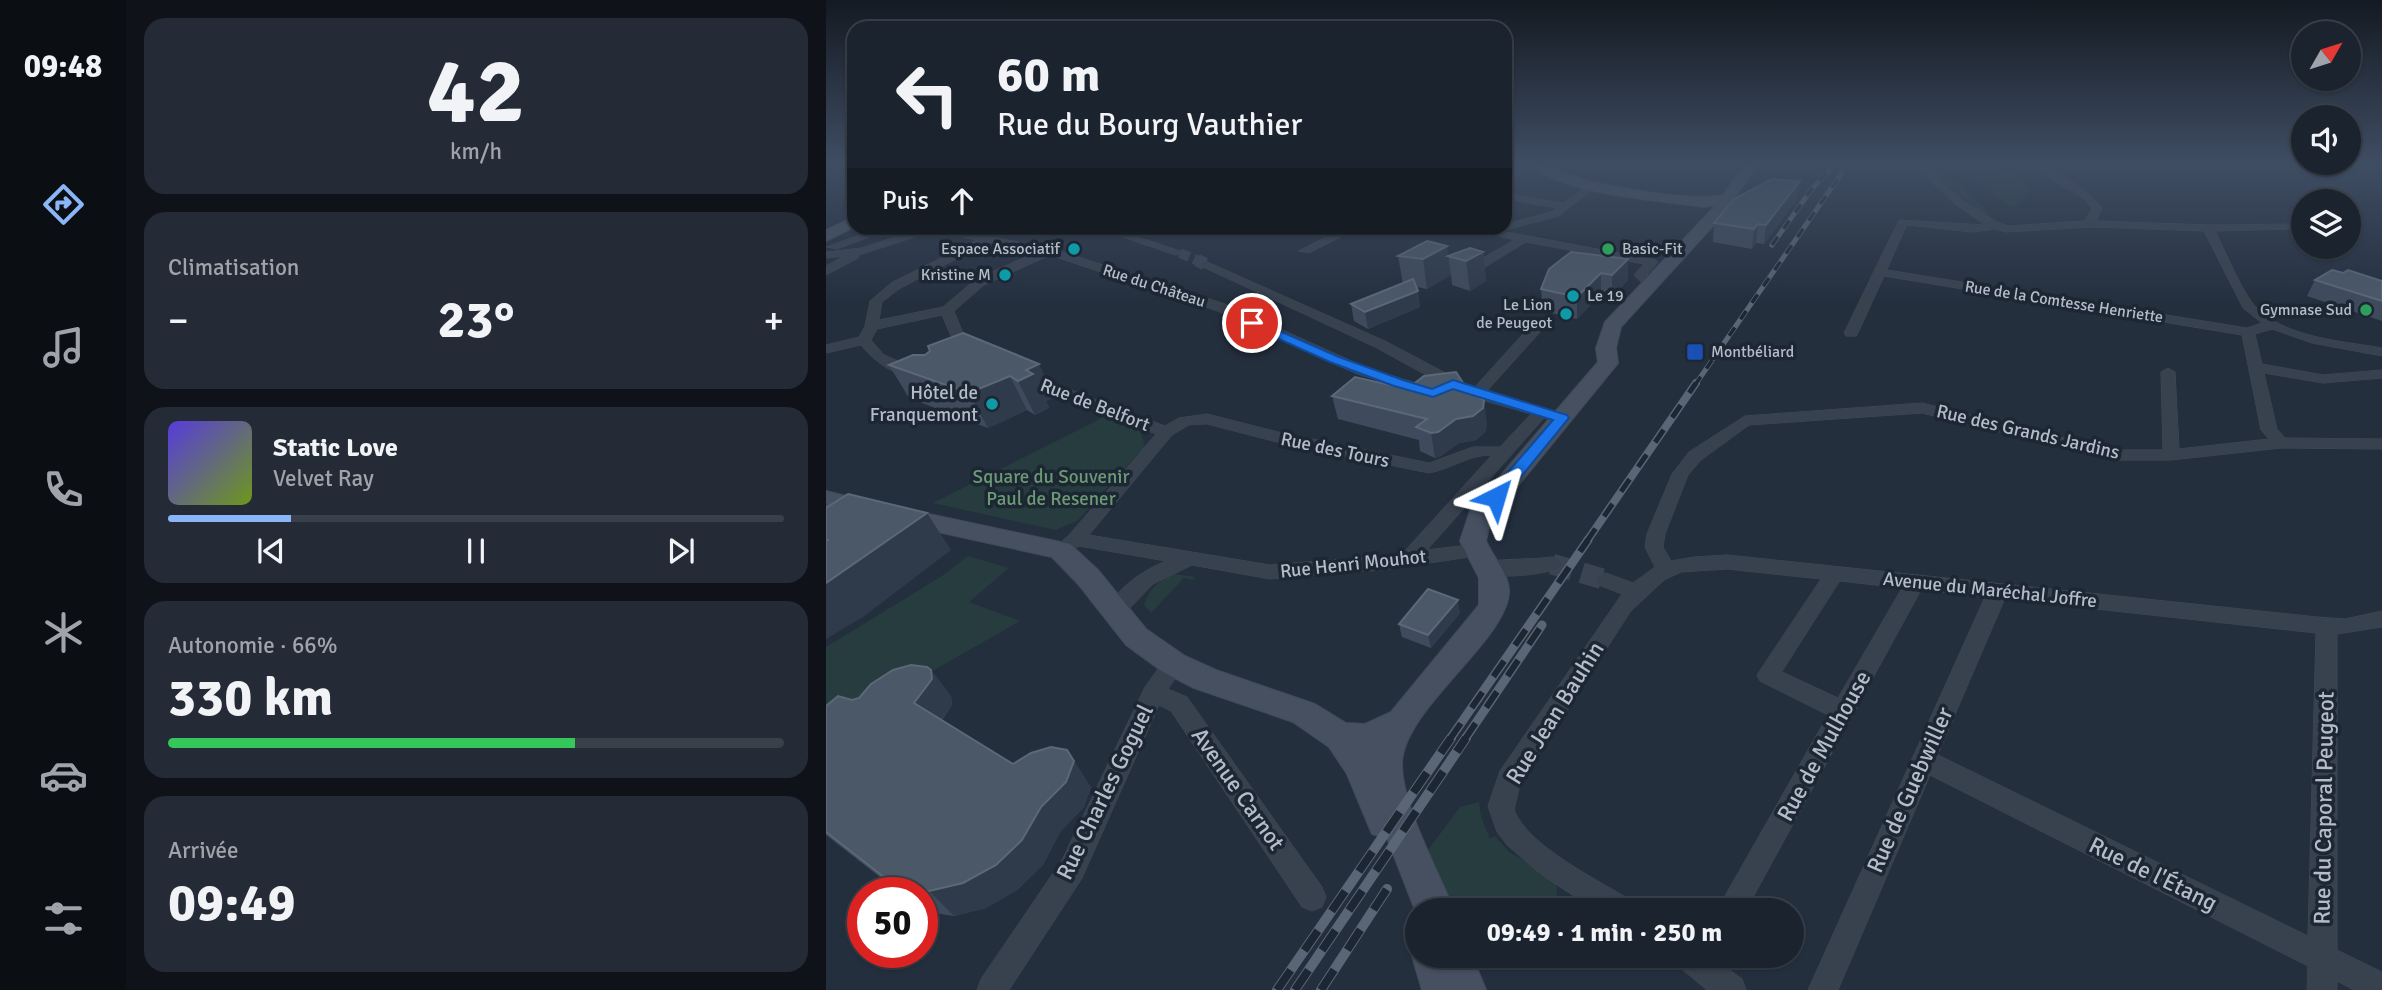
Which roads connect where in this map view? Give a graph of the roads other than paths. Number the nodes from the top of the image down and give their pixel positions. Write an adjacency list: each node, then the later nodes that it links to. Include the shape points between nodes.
1 (1560, 210): 7 (street)
2 (1708, 210): 29 (main road)
3 (1969, 210): 8 (street)
4 (2096, 210): 5 (street, via 2090,222)
5 (2094, 224): 8 (street); 10 (street)
6 (847, 225): 17 (main road)
7 (1512, 225)
8 (1993, 226): 27 (street, via 1903,222)
9 (2291, 226): 10 (street)
10 (2208, 228): 31 (street, via 2249,309)
11 (871, 235): 23 (street)
12 (911, 235): 20 (street)
13 (972, 235): 18 (street, Rue du Château)
14 (1124, 235): 24 (street)
15 (1338, 235): 22 (street)
16 (1501, 235): 19 (street)
17 (826, 236)
18 (989, 238): 21 (street, Rue du Château); 32 (street, via 895,286 876,301)
19 (1523, 239): 28 (street); 29 (street, via 1651,262 1640,275)
20 (863, 251): 23 (street); 26 (street)
21 (1049, 251): 30 (street, via 980,282); 45 (street, Rue du Château, via 1220,307 1335,360 1399,383 1433,393)
22 (1305, 251)
23 (826, 252)
24 (1180, 253)
25 (1205, 264): 45 (street, via 1380,344)
26 (826, 271)
27 (1880, 272): 34 (street, Rue de la Comtesse Henriette); 35 (street)
28 (1463, 275)
29 (1650, 284): 47 (main road, via 1612,326 1608,363)
30 (947, 310): 32 (street); 39 (street, via 956,333)
31 (2271, 325): 34 (street); 38 (street, via 2321,341)
32 (872, 326): 36 (street)
33 (1535, 329): 46 (street)
34 (2248, 332): 40 (street)
35 (1851, 333)
36 (864, 340): 37 (street); 44 (street, via 878,358)
37 (826, 349)
38 (2382, 352)
39 (990, 361)
40 (2257, 367): 43 (street, via 2323,379); 49 (street, via 2269,430)
41 (2168, 372): 52 (street)
42 (1015, 374): 48 (street, Rue de Belfort)
43 (2382, 374)
44 (926, 377)
45 (1453, 384): 46 (street)
46 (1476, 394): 47 (street)
47 (1552, 415): 51 (street); 57 (main road, via 1479,517 1473,541)
48 (1166, 432): 51 (street, Rue des Tours, via 1185,421 1207,419 1416,467 1441,467 1481,448); 54 (street, Rue de Belfort)
49 (2281, 443): 50 (street, Rue des Grands Jardins); 52 (street, Rue des Grands Jardins)
50 (2382, 444)
51 (1504, 453): 56 (street)
52 (2171, 455): 59 (street, Rue des Grands Jardins, via 2114,455 1922,408 1745,421 1695,456 1680,474 1654,547)
53 (826, 499): 54 (main road)
54 (1069, 545): 55 (street, Rue Henri Mouhot); 65 (main road)
55 (1188, 559): 56 (street, Rue Henri Mouhot, via 1270,572); 65 (street, via 1142,580)
56 (1408, 559): 57 (street, Rue Henri Mouhot)
57 (1483, 559): 58 (street, via 1525,568); 71 (main road, via 1496,587 1493,608)
58 (1552, 564)
59 (1666, 569): 60 (street, Avenue du Maréchal Joffre, via 1691,562 1727,562); 63 (street, Avenue du Maréchal Joffre)
60 (1835, 573): 62 (street, Avenue du Maréchal Joffre); 70 (street, via 1768,675)
61 (1606, 580): 63 (street)
62 (1915, 582): 64 (street, Avenue du Maréchal Joffre); 70 (street, Rue de Mulhouse)
63 (1635, 591): 77 (street, Rue Jean Bauhin, via 1509,779 1500,807 1517,841)
64 (1998, 591): 67 (street, Avenue du Maréchal Joffre); 73 (street, Rue de Guebwiller)
65 (1116, 610): 68 (main road, via 1136,637)
66 (2382, 620): 67 (street, Avenue du Maréchal Joffre)
67 (2327, 626): 79 (street, Rue du Caporal Peugeot)
68 (1174, 664): 69 (street, Rue Charles Goguel); 72 (main road, via 1304,713)
69 (1153, 693): 74 (street, Avenue Carnot, via 1179,704); 84 (street, Rue Charles Goguel, via 1072,869)
70 (1844, 712): 78 (street, Rue de Mulhouse)
71 (1402, 722): 72 (main road, via 1368,738); 76 (main road, via 1387,748 1385,763 1390,793)
72 (1341, 737): 75 (main road, via 1378,803)
73 (1924, 760): 79 (street, Rue de l'Étang); 88 (street, Rue de Guebwiller)
74 (1311, 897)
75 (1413, 898)
76 (1429, 898)
77 (1602, 898)
78 (1738, 898)
79 (2323, 958): 83 (street, Rue de l'Étang); 89 (street, Rue du Caporal Peugeot)
80 (1436, 968): 85 (main road)
81 (1457, 968): 86 (main road)
82 (1708, 968): 87 (street)
83 (2382, 988)
84 (992, 990)
85 (1444, 990)
86 (1465, 990)
87 (1731, 990)
88 (1823, 990)
89 (2322, 990)

